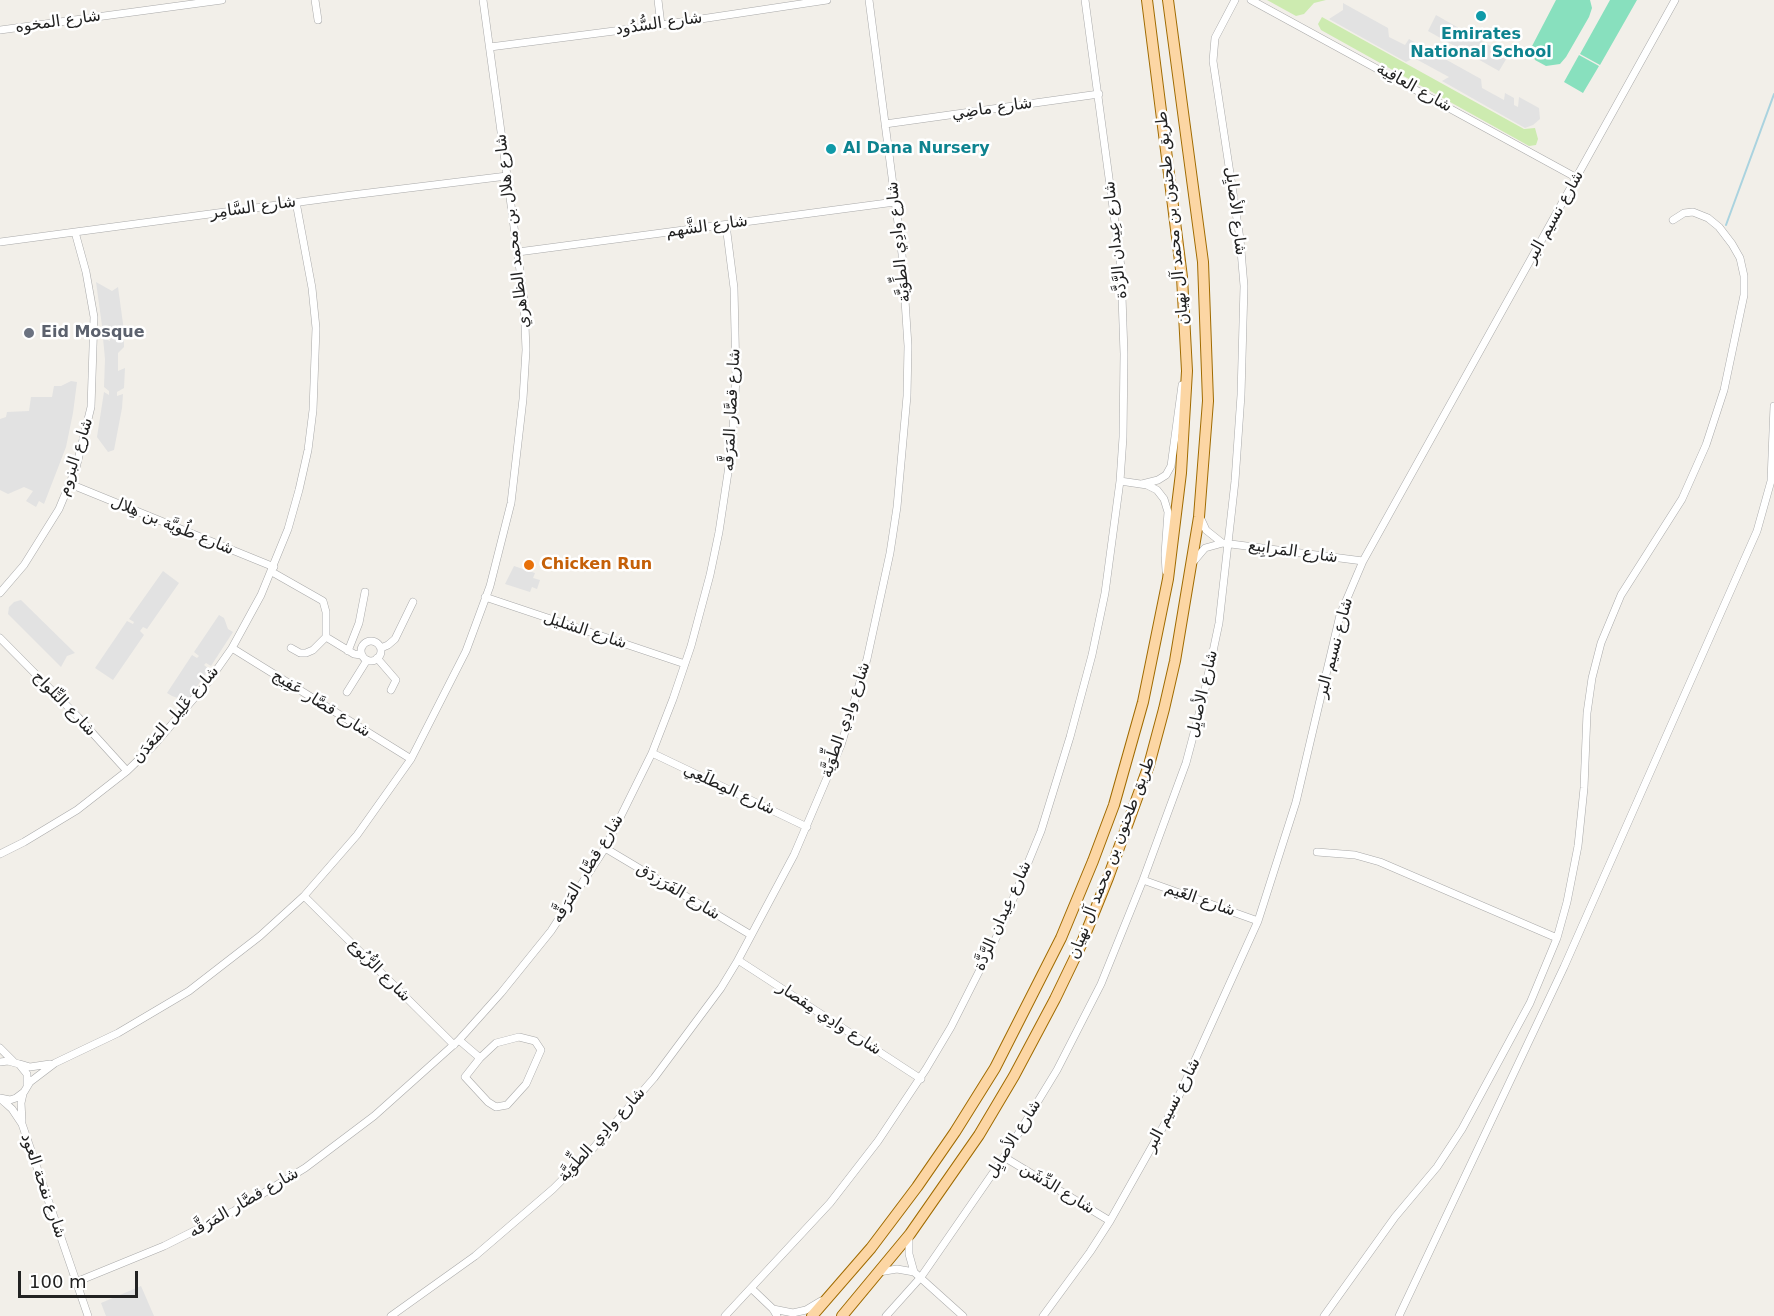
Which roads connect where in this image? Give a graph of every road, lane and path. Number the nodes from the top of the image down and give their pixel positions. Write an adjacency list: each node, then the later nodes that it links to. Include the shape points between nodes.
1 (222, 0): 13 (street, شارع المخوه)
2 (315, 0): 14 (street)
3 (483, 0): 17 (street, شارع هلال بن محمد الظاهري)
4 (658, 0): 15 (street)
5 (827, 0): 15 (street, شارع السُّدُود)
6 (869, 0): 19 (street, شارع وادِي الطِّوَيَّة)
7 (1085, 0): 18 (street, شارع عِيدان الرَّدَّة)
8 (1147, 0): 29 (main road, طريق طحنون بن محمد آل نهيان, via 1183,286)
9 (1168, 0): 34 (main road, طريق طحنون بن محمد آل نهيان, via 1203,262 1208,401)
10 (1235, 0): 35 (street, شارع الأصايِل, via 1215,38 1213,61 1244,286 1242,395)
11 (1251, 0): 21 (street, شارع العافِية)
12 (1675, 0): 21 (street, شارع نسيم البر)
13 (173, 3): 16 (street, شارع المخوه)
14 (318, 20)
15 (662, 25): 17 (street, شارع السُّدُود)
16 (0, 30)
17 (490, 47): 20 (street, شارع هلال بن محمد الظاهري)
18 (1099, 94): 19 (street, شارع ماضِي); 31 (street, شارع عِيدان الرَّدَّة, via 1123,303)
19 (885, 124): 23 (street, شارع وادِي الطِّوَيَّة)
20 (507, 176): 22 (street, شارع السَّامِر); 28 (street, شارع هلال بن محمد الظاهري)
21 (1577, 178): 36 (street, شارع نسيم البر)
22 (296, 202): 26 (street, شارع السَّامِر); 38 (street, شارع غَلِيل المَعَدَن, via 312,288 315,379 308,450)
23 (896, 202): 25 (street, شارع الشَّهم); 58 (street, شارع وادِي الطِّوَيَّة, via 908,346 897,507 867,659 841,745)
24 (1673, 220): 66 (street, via 1693,212 1719,227 1740,258 1744,295 1724,390 1706,446 1682,499 1621,595 1598,652 1587,713 1578,846)
25 (726, 225): 28 (street, شارع الشَّهم); 52 (street, شارع قصَّار المَرَقَّه, via 736,334 732,446 710,575)
26 (75, 232): 27 (street, شارع السَّامِر); 32 (street, شارع البزوم, via 94,317 94,359 91,407)
27 (0, 243)
28 (518, 252): 42 (street, شارع هلال بن محمد الظاهري, via 525,316 525,374 511,503)
29 (1186, 371): 33 (street, via 1171,466 1158,480); 39 (main road, طريق طحنون بن محمد آل نهيان)
30 (1774, 406): 97 (street, via 1771,481 1757,531 1564,967)
31 (1120, 481): 33 (street); 74 (street, شارع عِيدان الرَّدَّة, via 1092,655 1041,831 996,938)
32 (70, 484): 38 (street, شارع طُويَّة بن هِلال); 41 (street, شارع البزوم, via 45,534)
33 (1142, 484): 39 (street, via 1157,490 1167,505)
34 (1199, 517): 35 (street, via 1206,530); 37 (main road, طريق طحنون بن محمد آل نهيان)
35 (1226, 543): 36 (street, شارع المَرابِيع); 37 (street, via 1205,548); 62 (street, شارع الأصايِل, via 1219,622 1203,699 1186,763)
36 (1363, 561): 64 (street, شارع نسيم البر, via 1340,615 1296,802)
37 (1193, 563): 80 (main road, طريق طحنون بن محمد آل نهيان, via 1175,661 1149,765 1081,945 1008,1086)
38 (273, 569): 44 (street, شارع طُويَّة بن هِلال, via 323,601); 46 (street, شارع غَلِيل المَعَدَن)
39 (1168, 579): 86 (main road, طريق طحنون بن محمد آل نهيان, via 1143,702 1114,805 1061,938 995,1068 955,1132 878,1239)
40 (365, 591): 49 (street)
41 (0, 593)
42 (485, 597): 52 (street, شارع الشليل); 56 (street, شارع هلال بن محمد الظاهري, via 466,651)
43 (413, 602): 48 (street, via 395,639)
44 (326, 637): 47 (street, via 306,653); 49 (street)
45 (0, 638): 57 (street, شارع التِّلواح)
46 (232, 648): 56 (street, شارع قصَّار عَفِيج); 57 (street, شارع غَلِيل المَعَدَن, via 156,744)
47 (291, 648)
48 (381, 648): 50 (street, via 375,642 364,643); 51 (street)
49 (348, 651): 50 (street)
50 (364, 658): 51 (street); 54 (street)
51 (376, 658): 53 (street, via 396,680)
52 (685, 664): 55 (street, شارع قصَّار المَرَقَّه)
53 (391, 690)
54 (347, 692)
55 (652, 753): 58 (street, شارع المِطلَعِي); 59 (street, شارع قصَّار المَرَقَّه)
56 (411, 759): 63 (street, شارع هلال بن محمد الظاهري, via 357,835)
57 (127, 771): 61 (street, شارع غَلِيل المَعَدَن, via 77,810)
58 (807, 827): 65 (street, شارع وادِي الطِّوَيَّة)
59 (605, 848): 65 (street, شارع الفَرَزدَق); 68 (street, شارع قصَّار المَرَقَّه, via 551,931)
60 (1317, 852): 66 (street, via 1380,862)
61 (0, 854)
62 (1143, 880): 64 (street, شارع الغَيم); 78 (street, شارع الأصايِل, via 1096,993 1057,1070)
63 (304, 896): 68 (street, شارع الرُّبُوع); 73 (street, شارع هلال بن محمد الظاهري, via 189,991 118,1033)
64 (1258, 921): 79 (street, شارع نسيم البر, via 1172,1111)
65 (751, 936): 67 (street, شارع وادِي الطِّوَيَّة)
66 (1557, 938): 96 (street, via 1530,1003 1462,1129)
67 (738, 960): 74 (street, شارع وادِي مِقصار); 89 (street, شارع وادِي الطِّوَيَّة, via 654,1078 589,1153 475,1256)
68 (457, 1043): 70 (street, شارع الرُّبُوع); 84 (street, شارع قصَّار المَرَقَّه, via 374,1116 292,1176 201,1229)
69 (0, 1048): 72 (street)
70 (480, 1058): 70 (street, via 465,1077 496,1107 507,1105 526,1084 541,1050 535,1041 519,1037 496,1043)
71 (0, 1062): 72 (street, شارع هلال بن محمد الظاهري)
72 (16, 1063): 73 (street, شارع هلال بن محمد الظاهري, via 30,1067); 75 (street, via 27,1074)
73 (55, 1063): 75 (street, شارع هلال بن محمد الظاهري)
74 (921, 1079): 85 (street, شارع عِيدان الرَّدَّة, via 830,1203)
75 (25, 1089): 76 (street, via 16,1098); 77 (street, شارع نفحة العود)
76 (0, 1098): 77 (street, شارع نفحة العود)
77 (22, 1124): 84 (street, شارع نفحة العود)
78 (1004, 1157): 79 (street, شارع الدِّشَن); 83 (street, شارع الأصايِل)
79 (1110, 1221): 95 (street, شارع نسيم البر)
80 (910, 1234): 81 (main road, طريق طحنون بن محمد آل نهيان); 82 (street, via 909,1254)
81 (879, 1272): 82 (street); 92 (main road, طريق طحنون بن محمد آل نهيان)
82 (914, 1272): 83 (street)
83 (921, 1277): 93 (street, شارع الأصايِل); 94 (street)
84 (76, 1282): 88 (street, شارع نفحة العود)
85 (752, 1289): 87 (street); 90 (street, شارع عِيدان الرَّدَّة)
86 (830, 1297): 87 (street, via 800,1312); 91 (main road, طريق طحنون بن محمد آل نهيان)
87 (775, 1312)
88 (88, 1316)
89 (391, 1316)
90 (725, 1316)
91 (813, 1316)
92 (842, 1316)
93 (886, 1316)
94 (963, 1316)
95 (1043, 1316)
96 (1324, 1316)
97 (1399, 1316)

